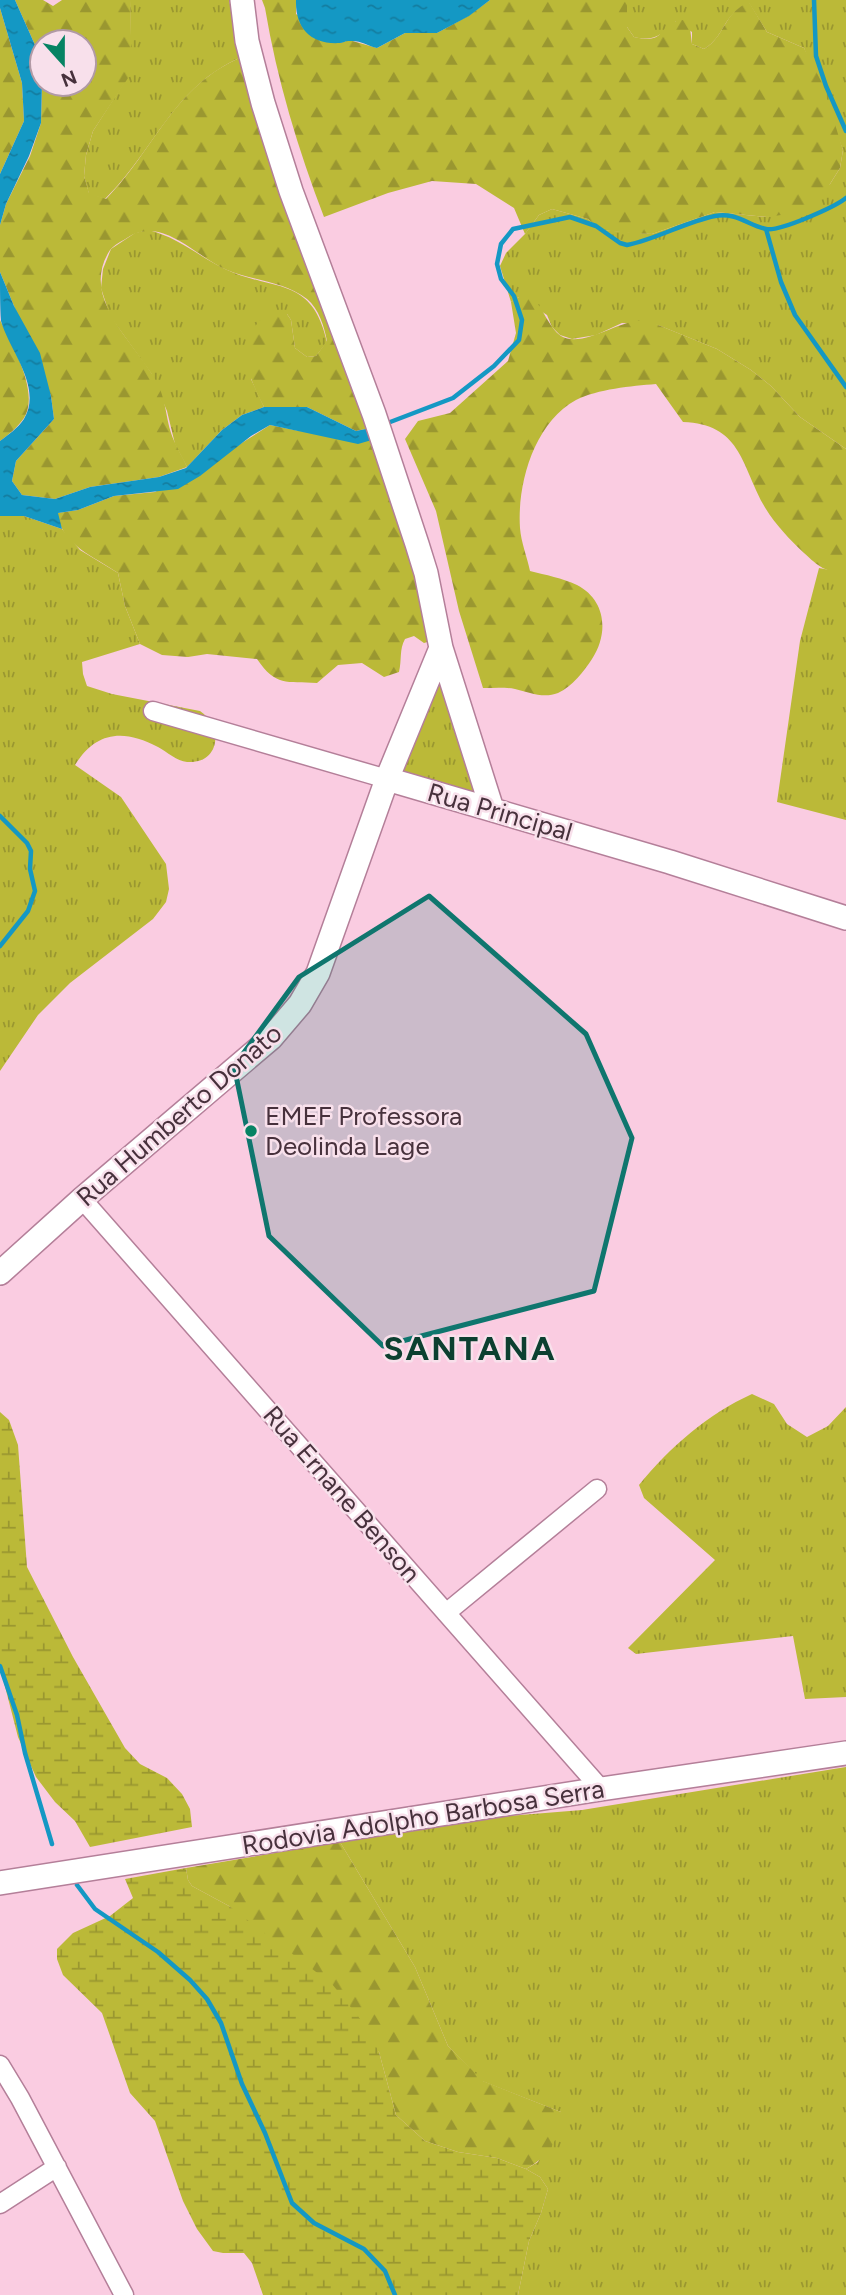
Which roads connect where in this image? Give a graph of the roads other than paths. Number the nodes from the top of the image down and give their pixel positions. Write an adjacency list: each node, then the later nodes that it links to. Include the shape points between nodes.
1 (242, 0): 2 (main road, via 263,103 386,449 426,573)
2 (441, 648): 4 (main road, Rua Humberto Donato); 5 (main road)
3 (153, 711): 4 (street, Rua Principal)
4 (387, 779): 5 (main road, Rua Principal); 7 (main road, Rua Humberto Donato, via 318,973 300,1004 271,1038)
5 (492, 809): 6 (main road, Rua Principal)
6 (846, 918)
7 (82, 1199): 8 (main road, Rua Humberto Donato); 10 (street, Rua Ernane Benson)
8 (0, 1273)
9 (597, 1489): 10 (street)
10 (446, 1613): 12 (street, Rua Ernane Benson)
11 (846, 1753): 12 (main road, Rodovia Adolpho Barbosa Serra)
12 (601, 1789): 13 (main road, Rodovia Adolpho Barbosa Serra)
13 (0, 1882)
14 (0, 2065): 15 (street)
15 (57, 2167): 16 (street); 17 (street)
16 (0, 2204)
17 (124, 2295)

